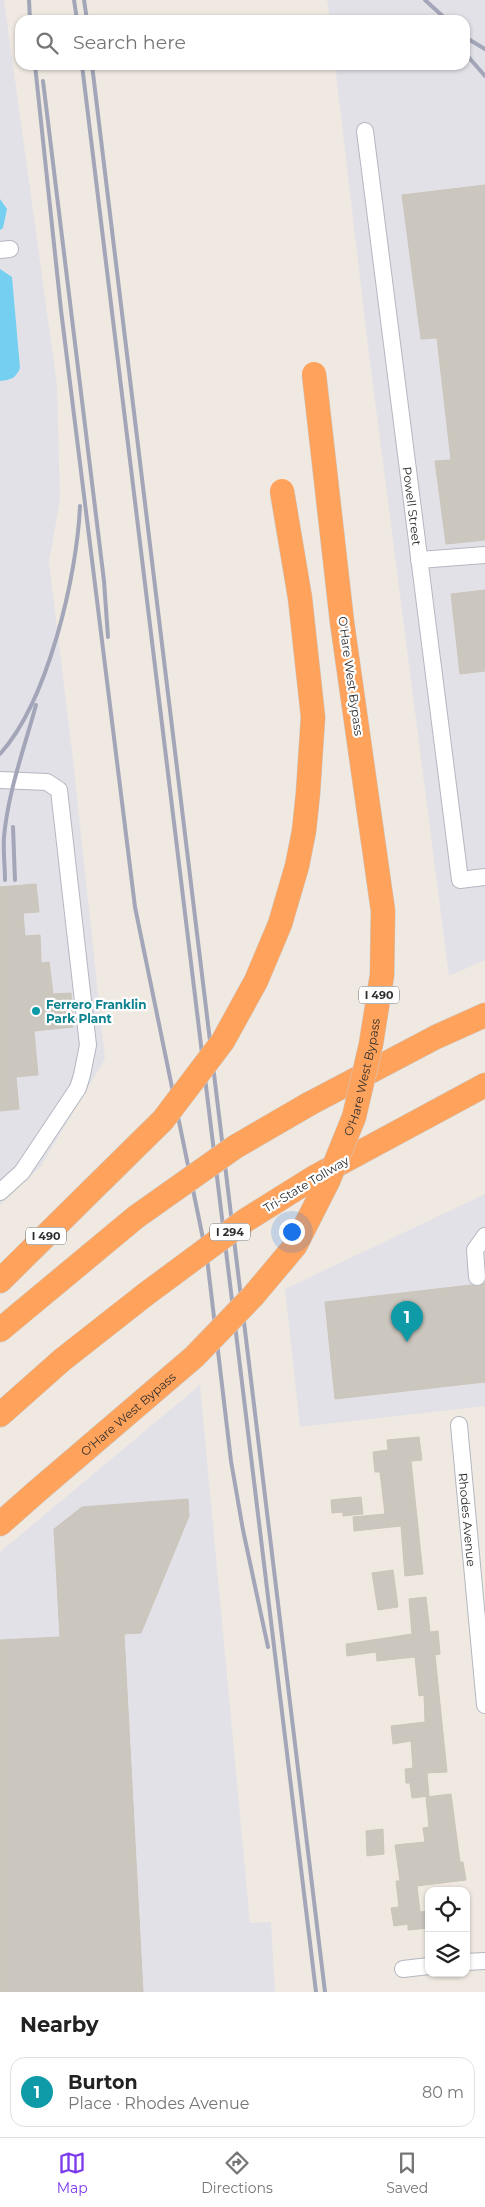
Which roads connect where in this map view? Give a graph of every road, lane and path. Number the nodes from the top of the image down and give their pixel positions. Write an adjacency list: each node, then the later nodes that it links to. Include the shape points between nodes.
1 (365, 131): 5 (street, Powell Street)
2 (314, 374): 17 (highway, O'Hare West Bypass / I 490, bridge, via 342,622 383,911 380,985 371,1044 354,1117 328,1181 295,1246 253,1296 194,1357)
3 (282, 491): 13 (highway, I 490, bridge, via 300,598 314,717 304,831 280,924 256,981 223,1041 163,1120)
4 (485, 555): 5 (street)
5 (419, 560): 7 (street, Powell Street, via 460,880)
6 (0, 780): 10 (street, via 47,782 59,790 88,1045 78,1088 22,1172)
7 (485, 877)
8 (485, 1016): 14 (highway, bridge, via 436,1037 235,1147 136,1217)
9 (485, 1086): 15 (highway, Tri-State Tollway / I 294, bridge, via 318,1174 246,1220 62,1360)
10 (0, 1192)
11 (485, 1236): 12 (street, via 475,1250)
12 (477, 1277)
13 (0, 1281)
14 (0, 1330)
15 (0, 1415)
16 (458, 1425): 18 (street, Rhodes Avenue)
17 (0, 1524)
18 (485, 1705)
19 (485, 1961): 20 (street)
20 (470, 1962)
21 (425, 1966): 22 (street)
22 (403, 1968)

